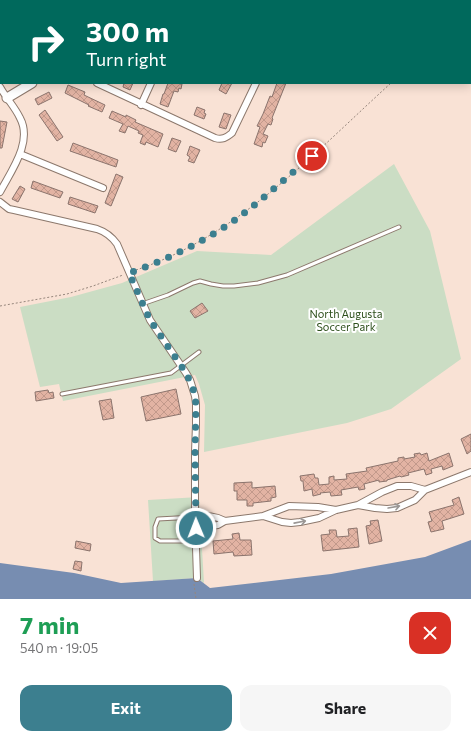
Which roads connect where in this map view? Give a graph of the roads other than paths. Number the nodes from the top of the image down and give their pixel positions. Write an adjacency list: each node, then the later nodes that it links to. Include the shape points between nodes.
1 (30, 84): 6 (street)
2 (99, 84): 7 (street)
3 (151, 84): 7 (street)
4 (256, 84): 7 (street, via 234,130 222,139)
5 (0, 87): 6 (street)
6 (7, 98): 8 (street, via 23,125 25,136)
7 (141, 104)
8 (20, 154): 9 (street); 10 (street)
9 (103, 188)
10 (0, 192)
11 (0, 202): 13 (street, via 9,209 102,230 111,236 117,244)
12 (399, 227): 13 (lane, via 287,275 234,286 200,281)
13 (142, 304): 15 (street)
14 (199, 352): 15 (lane)
15 (181, 366): 16 (lane, via 171,373); 22 (street, via 190,380 196,404)
16 (62, 394)
17 (471, 472): 18 (street)
18 (425, 490): 19 (street, via 397,486); 19 (street, one-way to 18, via 375,508 397,508 415,500)
19 (358, 504): 20 (street)
20 (336, 510): 21 (street, via 289,506); 21 (street, one-way to 20, via 291,523 319,518)
21 (264, 516): 23 (street)
22 (195, 517): 23 (street, via 214,516); 24 (street); 25 (lane, via 158,519 155,538 160,541)
23 (225, 520): 24 (street, via 218,525)
24 (196, 528): 25 (street)
25 (196, 541): 26 (street)
26 (197, 576)

